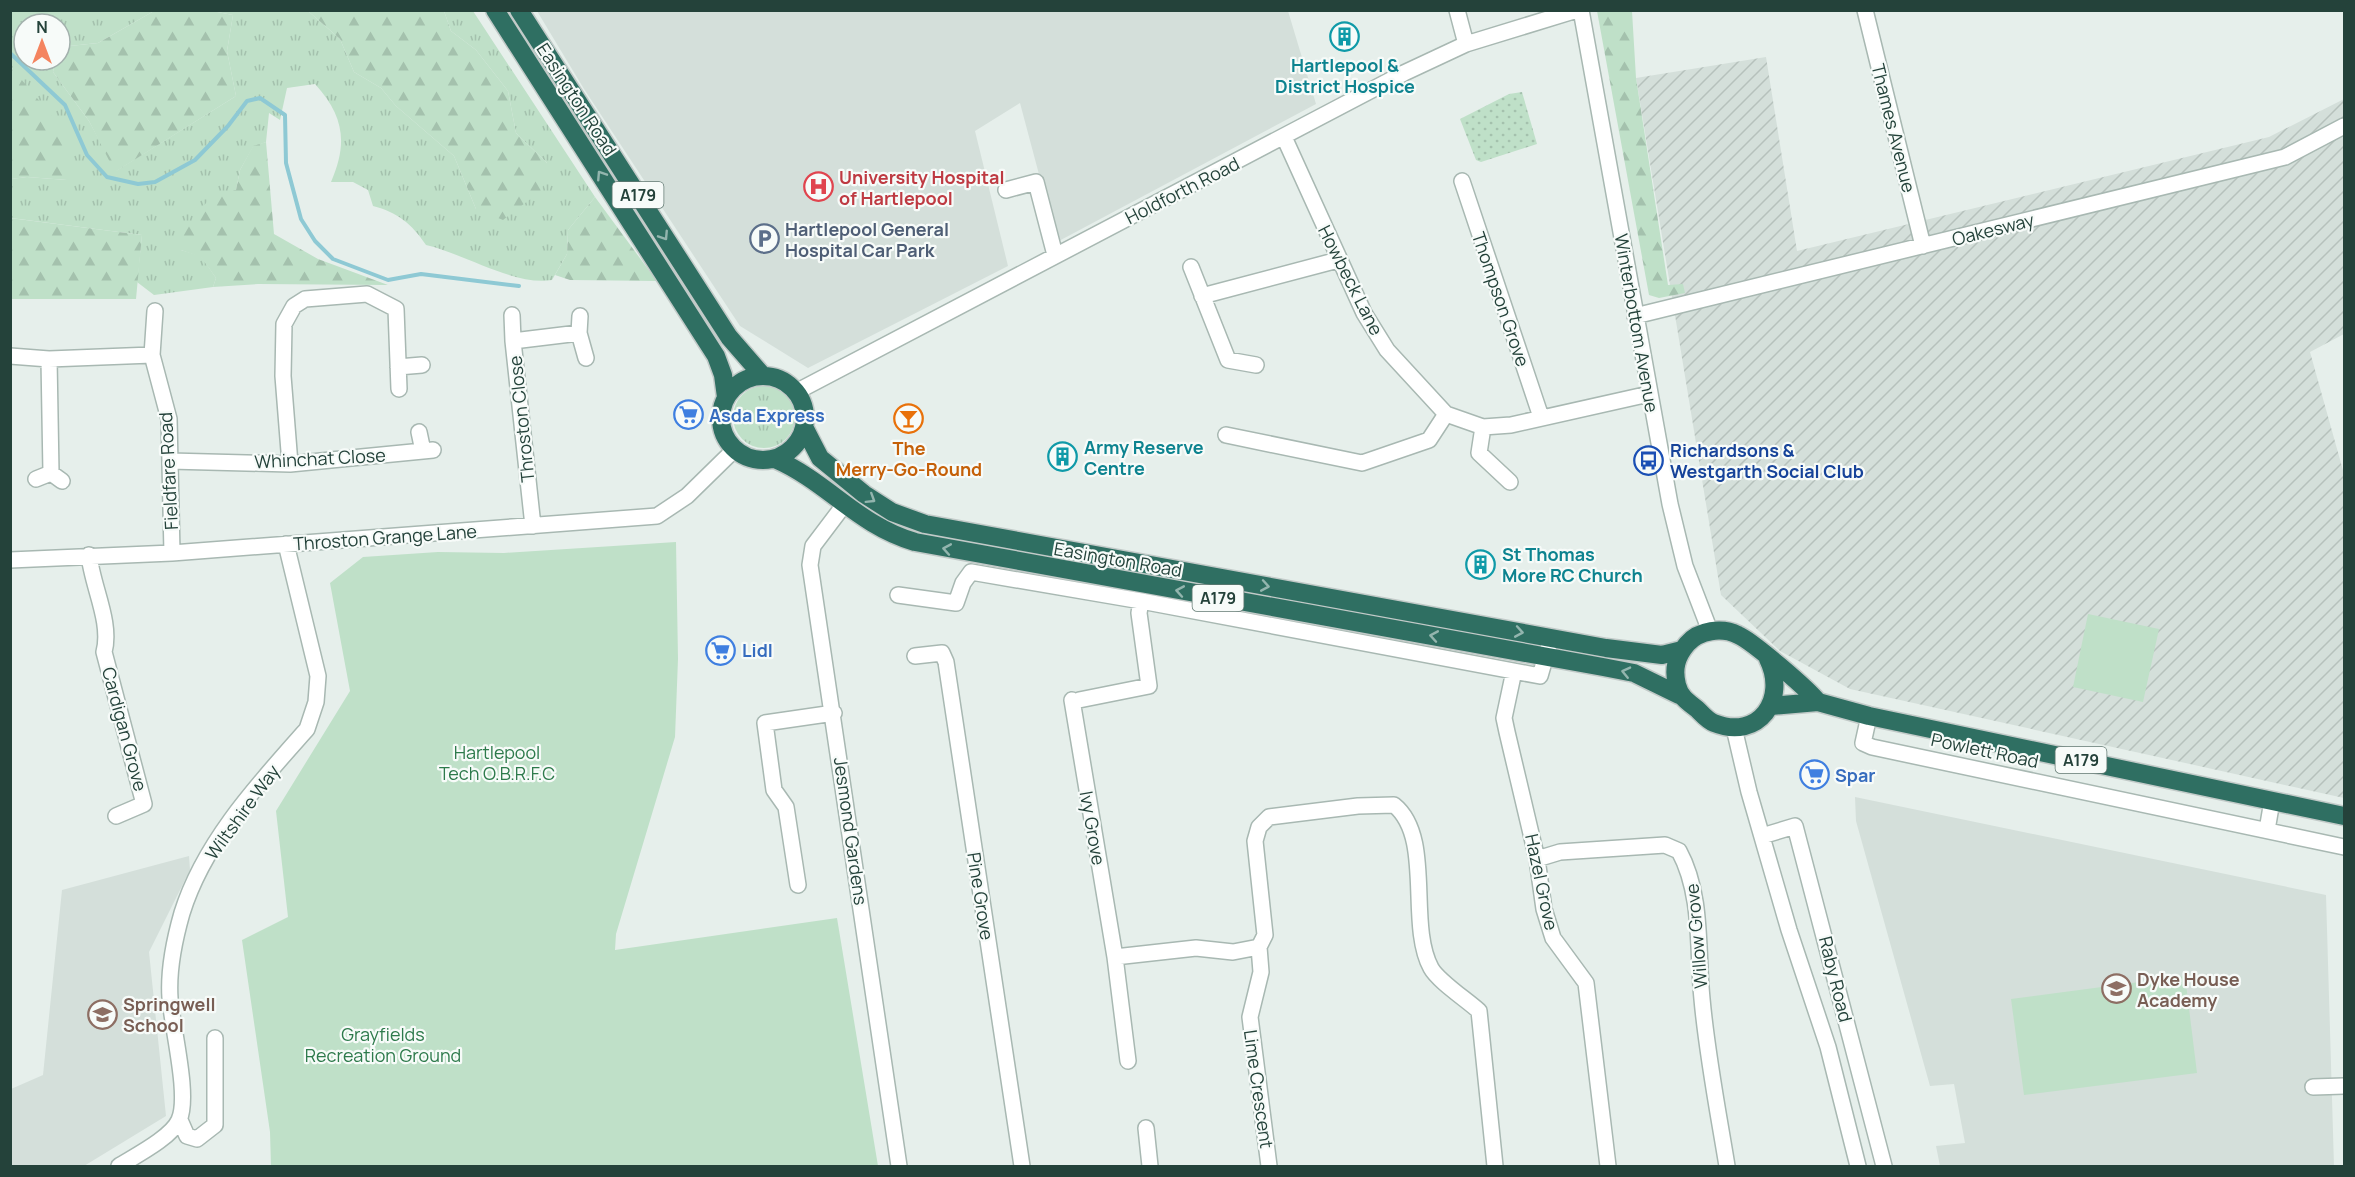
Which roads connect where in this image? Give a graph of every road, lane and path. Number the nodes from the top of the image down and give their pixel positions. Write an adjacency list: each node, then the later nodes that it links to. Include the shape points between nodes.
1 (495, 10): 33 (highway, Easington Road / A179, one-way to 1, via 716,356)
2 (519, 10): 29 (highway, Easington Road / A179, one-way to 29, via 729,337)
3 (1457, 10): 6 (street)
4 (1579, 10): 6 (street, Holdforth Road); 19 (street, Winterbottom Avenue)
5 (1865, 10): 11 (street, Thames Avenue)
6 (1466, 44): 8 (street, Holdforth Road)
7 (2344, 126): 11 (street, Oakesway, via 2285,157)
8 (1284, 137): 12 (street, Holdforth Road); 13 (street, Howbeck Lane)
9 (1462, 181): 35 (street, Thompson Grove)
10 (1006, 190): 12 (street, via 1036,182)
11 (1923, 246): 19 (street, Oakesway)
12 (1055, 255): 31 (street, Holdforth Road)
13 (1338, 260): 15 (street); 34 (street, Howbeck Lane, via 1387,350)
14 (1191, 267): 15 (street)
15 (1203, 296): 27 (street, via 1228,360)
16 (155, 311): 22 (street, Fieldfare Road)
17 (512, 315): 21 (street)
18 (580, 316): 20 (street)
19 (1635, 316): 32 (street, Winterbottom Avenue)
20 (579, 333): 21 (street, Throston Close); 24 (street)
21 (513, 341): 47 (street, Throston Close)
22 (152, 355): 25 (street); 42 (street, Fieldfare Road, via 169,419)
23 (10, 356): 25 (street)
24 (586, 358)
25 (49, 359): 44 (street, via 57,477)
26 (422, 365): 28 (street)
27 (1256, 365)
28 (398, 367): 30 (street); 43 (street, via 396,309 368,294 305,299 294,306 284,324 283,376)
29 (763, 376): 31 (highway, Easington Road, via 775,378); 33 (highway, via 742,382)
30 (399, 389)
31 (796, 392): 36 (highway, Easington Road, via 802,403)
32 (1649, 394): 35 (street, Howbeck Lane); 59 (street, Winterbottom Avenue, via 1683,556)
33 (726, 397): 40 (highway, Easington Road, via 722,430)
34 (1446, 414): 37 (street, Howbeck Lane); 39 (street, via 1429,440 1362,463)
35 (1541, 417): 37 (street, Howbeck Lane)
36 (804, 427): 41 (highway, via 798,441); 48 (highway, Easington Road / A179, one-way to 48, via 820,458 892,512 925,524)
37 (1483, 427): 45 (street, via 1479,453)
38 (419, 432): 43 (street, Whinchat Close, via 428,451)
39 (1226, 435)
40 (734, 450): 41 (highway, Easington Road, via 746,457); 47 (street, Throston Grange Lane, via 687,496 657,516)
41 (775, 459): 46 (highway, Easington Road / A179, via 800,470)
42 (170, 461): 43 (street, Whinchat Close); 50 (street, Fieldfare Road)
43 (290, 464)
44 (36, 479)
45 (1510, 482)
46 (844, 506): 52 (highway, Easington Road / A179, one-way to 46, via 897,537); 69 (street, Jesmond Gardens, via 813,546 810,565)
47 (533, 526): 49 (street, Throston Grange Lane)
48 (983, 534): 52 (street); 53 (highway, Easington Road / A179)
49 (286, 544): 50 (street, Throston Grange Lane); 86 (street, Wiltshire Way, via 316,666 316,702 307,729 219,838 183,910 169,970 173,1036 184,1100)
50 (172, 553): 51 (street, Throston Grange Lane)
51 (89, 555): 54 (street, Throston Grange Lane); 73 (street, Cardigan Grove, via 108,638 104,652 144,804)
52 (980, 555): 55 (street, via 979,566); 56 (highway, Easington Road / A179)
53 (1114, 558): 56 (highway); 60 (highway, Easington Road / A179, one-way to 60)
54 (10, 560)
55 (985, 575): 57 (street, via 971,572 956,603); 58 (street, Easington Road)
56 (1109, 579): 63 (highway, Easington Road / A179, one-way to 56)
57 (898, 595)
58 (1142, 601): 65 (street, Easington Road); 81 (street, Ivy Grove, via 1139,613 1156,685 1075,700)
59 (1710, 631): 61 (highway, A179, via 1691,639); 64 (highway, via 1738,635)
60 (1551, 638): 61 (highway, Easington Road / A179, via 1636,653 1662,655); 63 (street)
61 (1682, 650): 66 (highway, via 1676,661 1675,677)
62 (915, 656): 91 (street, Pine Grove, via 942,653 946,662)
63 (1547, 657): 65 (street, Easington Road, via 1540,676); 66 (highway, Easington Road / A179, one-way to 63, via 1634,673)
64 (1768, 659): 67 (highway, via 1808,689); 68 (highway, via 1776,686)
65 (1514, 671): 78 (street, Hazel Grove, via 1504,718)
66 (1680, 694): 71 (highway, A179, via 1712,723)
67 (1818, 702): 68 (highway, Powlett Road / A179); 70 (highway, Powlett Road / A179)
68 (1771, 706): 71 (highway, via 1755,722)
69 (834, 713): 79 (street, via 765,723 774,790 786,807); 90 (street, Jesmond Gardens)
70 (1869, 716): 72 (highway, Powlett Road / A179); 75 (street, Powlett Road, via 1863,742 1872,747)
71 (1734, 728): 76 (street, Raby Road)
72 (2272, 801): 74 (highway, Powlett Road / A179); 75 (street)
73 (116, 816)
74 (2344, 816)
75 (2267, 831): 77 (street, Powlett Road)
76 (1762, 836): 88 (street, Raby Road, via 1828,1047); 97 (street, Raby Road, via 1795,826)
77 (2344, 847)
78 (1537, 859): 95 (street, Hazel Grove, via 1544,909 1553,938 1586,983); 96 (street, Willow Grove, via 1560,852 1665,845 1680,851 1690,870 1702,1001)
79 (798, 885)
80 (1259, 947): 81 (street, via 1233,952 1196,948); 93 (street, Lime Crescent, via 1261,972 1250,1017); 94 (street, Lime Crescent, via 1265,935 1255,841 1259,827 1269,817 1394,805 1405,814 1418,875 1421,932 1431,969 1479,1011)
81 (1115, 957): 83 (street, Ivy Grove)
82 (215, 1038): 86 (street, via 215,1125 197,1139 187,1136)
83 (1128, 1061)
84 (2344, 1086): 85 (street)
85 (2313, 1087)
86 (180, 1120): 89 (street, via 172,1131)
87 (1146, 1128): 92 (street)
88 (1857, 1166)
89 (119, 1167)
90 (898, 1167)
91 (1022, 1167)
92 (1150, 1167)
93 (1269, 1167)
94 (1495, 1167)
95 (1608, 1167)
96 (1727, 1167)
97 (1884, 1167)

